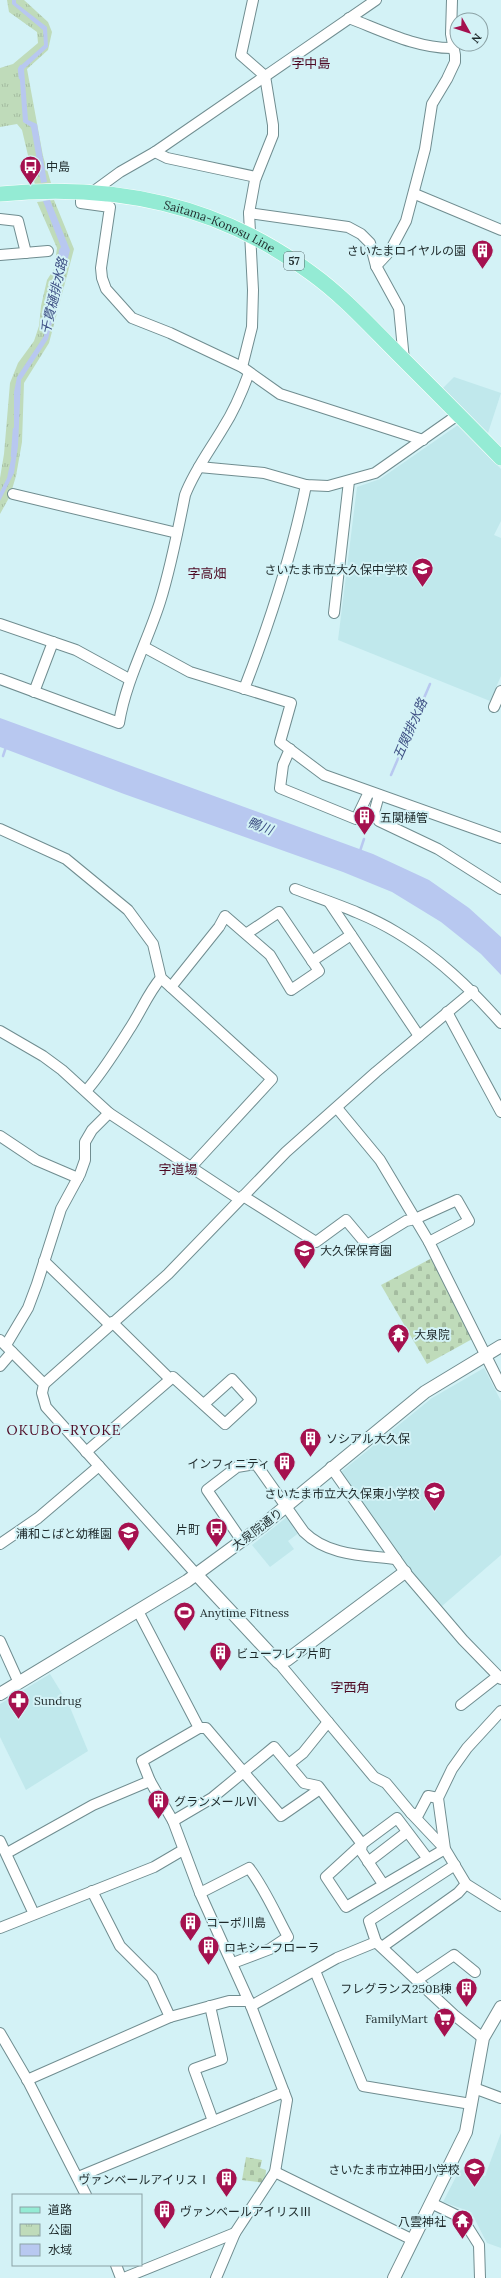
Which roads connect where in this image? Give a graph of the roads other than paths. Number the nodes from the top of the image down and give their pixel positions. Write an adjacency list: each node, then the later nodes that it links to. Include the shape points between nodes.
1 (253, 0): 8 (street, via 241,55)
2 (376, 0): 5 (street)
3 (452, 0): 4 (street)
4 (452, 12)
5 (349, 18): 6 (street, via 410,41 440,49); 8 (street)
6 (449, 48)
7 (455, 52): 13 (street, via 452,70 430,110 425,149)
8 (265, 76): 9 (street); 10 (street, via 273,135)
9 (155, 152): 10 (street, via 167,158); 11 (street)
10 (256, 178): 14 (street)
11 (88, 191): 12 (main road, Saitama-Konosu Line / 57); 17 (main road, Saitama-Konosu Line / 57, via 185,208); 23 (street, via 81,203 110,208 101,268 106,289 119,304 132,318 170,333)
12 (0, 194)
13 (414, 194): 16 (street); 21 (street, via 406,222 390,251)
14 (249, 213): 17 (street); 21 (street, via 348,227 370,243)
15 (0, 219): 19 (street, via 18,221)
16 (501, 230)
17 (251, 235): 22 (main road, Saitama-Konosu Line / 57, via 291,258 335,292); 23 (street, via 252,327)
18 (48, 251): 19 (street)
19 (26, 253): 20 (street)
20 (0, 255)
21 (376, 266): 22 (street, via 399,308)
22 (404, 360): 24 (main road, Saitama-Konosu Line / 57)
23 (245, 370): 25 (street, via 280,394); 27 (street, via 240,397)
24 (458, 414): 25 (street); 26 (main road, Saitama-Konosu Line / 57)
25 (423, 440): 28 (street, via 375,473)
26 (501, 458)
27 (199, 467): 29 (street, via 264,473); 31 (street, via 185,494)
28 (349, 481): 29 (street, via 328,486); 32 (street)
29 (306, 484): 38 (street, via 298,527 274,610)
30 (13, 494): 31 (street)
31 (177, 533): 35 (street, via 160,602)
32 (334, 613)
33 (0, 624): 34 (street)
34 (53, 642): 37 (street, via 76,650); 40 (street)
35 (144, 647): 37 (street); 38 (street, via 190,672)
36 (0, 679): 40 (street)
37 (129, 679): 40 (street, via 119,723)
38 (244, 689): 42 (street, via 291,703 280,742)
39 (501, 691): 41 (street)
40 (34, 692)
41 (494, 707)
42 (290, 749): 43 (street, via 324,775); 43 (street, via 283,765 280,788 356,819)
43 (374, 794): 45 (street, via 474,826); 47 (street, via 374,813 379,821 438,849)
44 (0, 829): 52 (street, via 66,859 124,906 140,923 153,944)
45 (501, 838)
46 (295, 889): 48 (street)
47 (501, 889)
48 (329, 902): 50 (street); 54 (street, via 395,931 446,967)
49 (246, 934): 51 (street, via 278,912); 51 (street, via 270,955 291,990 319,971); 53 (street, via 225,916)
50 (351, 935): 51 (street); 58 (street)
51 (312, 961)
52 (161, 978): 53 (street); 59 (street)
53 (171, 987): 64 (street, via 272,1079)
54 (473, 991): 55 (street); 56 (street)
55 (447, 1012): 58 (street); 61 (street)
56 (501, 1023)
57 (0, 1031): 59 (street, via 43,1056)
58 (419, 1036): 60 (street)
59 (86, 1091): 62 (street)
60 (337, 1108): 66 (street, via 286,1152); 67 (street, via 380,1160)
61 (501, 1112)
62 (110, 1113): 64 (street); 65 (street, via 92,1130 85,1142 85,1160)
63 (0, 1136): 65 (street, via 36,1160)
64 (192, 1168): 66 (street)
65 (78, 1178): 69 (street, via 61,1209)
66 (241, 1198): 67 (street, via 316,1242 346,1220 367,1245 406,1221); 70 (street, via 168,1274)
67 (415, 1219): 68 (street); 68 (street, via 457,1200 469,1221)
68 (429, 1242): 73 (street)
69 (44, 1261): 70 (street); 71 (street, via 28,1308)
70 (110, 1323): 75 (street); 76 (street)
71 (6, 1346): 74 (street); 76 (street)
72 (501, 1346): 73 (street, 大泉院通り)
73 (486, 1356): 77 (street); 81 (street, 大泉院通り, via 425,1392)
74 (0, 1366)
75 (169, 1378): 78 (street, via 177,1379); 79 (street)
76 (44, 1384): 79 (street, via 42,1392 46,1407)
77 (501, 1386)
78 (204, 1404): 78 (street, via 225,1424 252,1400 232,1379)
79 (86, 1452): 80 (street)
80 (99, 1466): 84 (street, via 38,1518); 87 (street)
81 (331, 1467): 82 (street, 大泉院通り); 85 (street)
82 (286, 1506): 83 (street, 大泉院通り); 83 (street, via 256,1464 237,1467 207,1490); 85 (street, via 304,1532 319,1545 341,1552)
83 (242, 1541): 87 (street, 大泉院通り)
84 (0, 1544)
85 (396, 1559): 86 (street)
86 (405, 1572): 90 (street, via 286,1660); 91 (street, via 462,1640)
87 (196, 1574): 88 (street, 大泉院通り); 90 (street)
88 (138, 1611): 92 (street, 大泉院通り); 97 (street)
89 (0, 1641): 92 (street)
90 (278, 1662): 96 (street)
91 (500, 1678): 94 (street)
92 (19, 1683): 93 (street, 大泉院通り)
93 (0, 1694)
94 (461, 1705)
95 (501, 1710): 102 (street, via 452,1769)
96 (328, 1722): 98 (street, via 303,1754); 103 (street, via 374,1777 386,1783)
97 (199, 1728): 99 (street, via 206,1728); 100 (street, via 142,1761)
98 (289, 1764): 99 (street, via 274,1747); 101 (street, via 304,1783 318,1786)
99 (243, 1773): 101 (street, via 281,1816); 104 (street, via 212,1798)
100 (150, 1781): 104 (street); 110 (street, via 93,1805)
101 (320, 1789): 107 (street)
102 (438, 1798): 103 (street, via 428,1796 418,1815); 108 (street)
103 (411, 1813): 108 (street)
104 (173, 1821): 109 (street)
105 (407, 1832): 107 (street, via 397,1818); 111 (street); 112 (street)
106 (0, 1841): 110 (street)
107 (362, 1844): 112 (street, via 361,1851); 114 (street, via 326,1877 346,1907)
108 (445, 1849): 111 (street); 113 (street)
109 (183, 1850): 116 (street, via 154,1867); 117 (street)
110 (7, 1853): 119 (street)
111 (428, 1859): 114 (street)
112 (368, 1862): 114 (street)
113 (455, 1866): 115 (street); 121 (street, via 369,1921)
114 (383, 1884)
115 (466, 1884): 118 (street); 121 (street, via 458,1893)
116 (92, 1891): 119 (street); 129 (street, via 120,1946 152,1978)
117 (200, 1893): 122 (street); 122 (street, via 249,1868 264,1888 267,1899 288,1937 270,1949)
118 (501, 1906)
119 (34, 1914): 120 (street)
120 (0, 1928)
121 (379, 1945): 123 (street, via 337,1958); 125 (street)
122 (233, 1963): 126 (street)
123 (314, 1971): 126 (street); 136 (street, via 363,2086)
124 (475, 1972): 125 (street, via 454,1955)
125 (417, 1980): 131 (street)
126 (250, 2004): 127 (street, via 229,2001); 134 (street)
127 (210, 2006): 129 (street); 137 (street, via 222,2059 194,2069)
128 (501, 2007): 131 (street)
129 (170, 2017): 132 (street)
130 (0, 2033): 132 (street)
131 (483, 2038): 133 (street)
132 (27, 2080): 139 (street)
133 (474, 2088): 135 (street); 136 (street)
134 (284, 2092): 137 (street); 138 (street, via 287,2100)
135 (501, 2098)
136 (471, 2104): 141 (street, via 466,2132)
137 (213, 2121): 139 (street)
138 (275, 2172): 142 (street); 143 (street)
139 (78, 2177): 140 (street)
140 (86, 2194)
141 (431, 2203): 143 (street); 148 (street, via 462,2218 478,2245)
142 (235, 2233): 145 (street); 146 (street)
143 (413, 2240): 147 (street)
144 (117, 2266): 145 (street)
145 (123, 2278)
146 (216, 2278)
147 (394, 2278)
148 (480, 2278)

